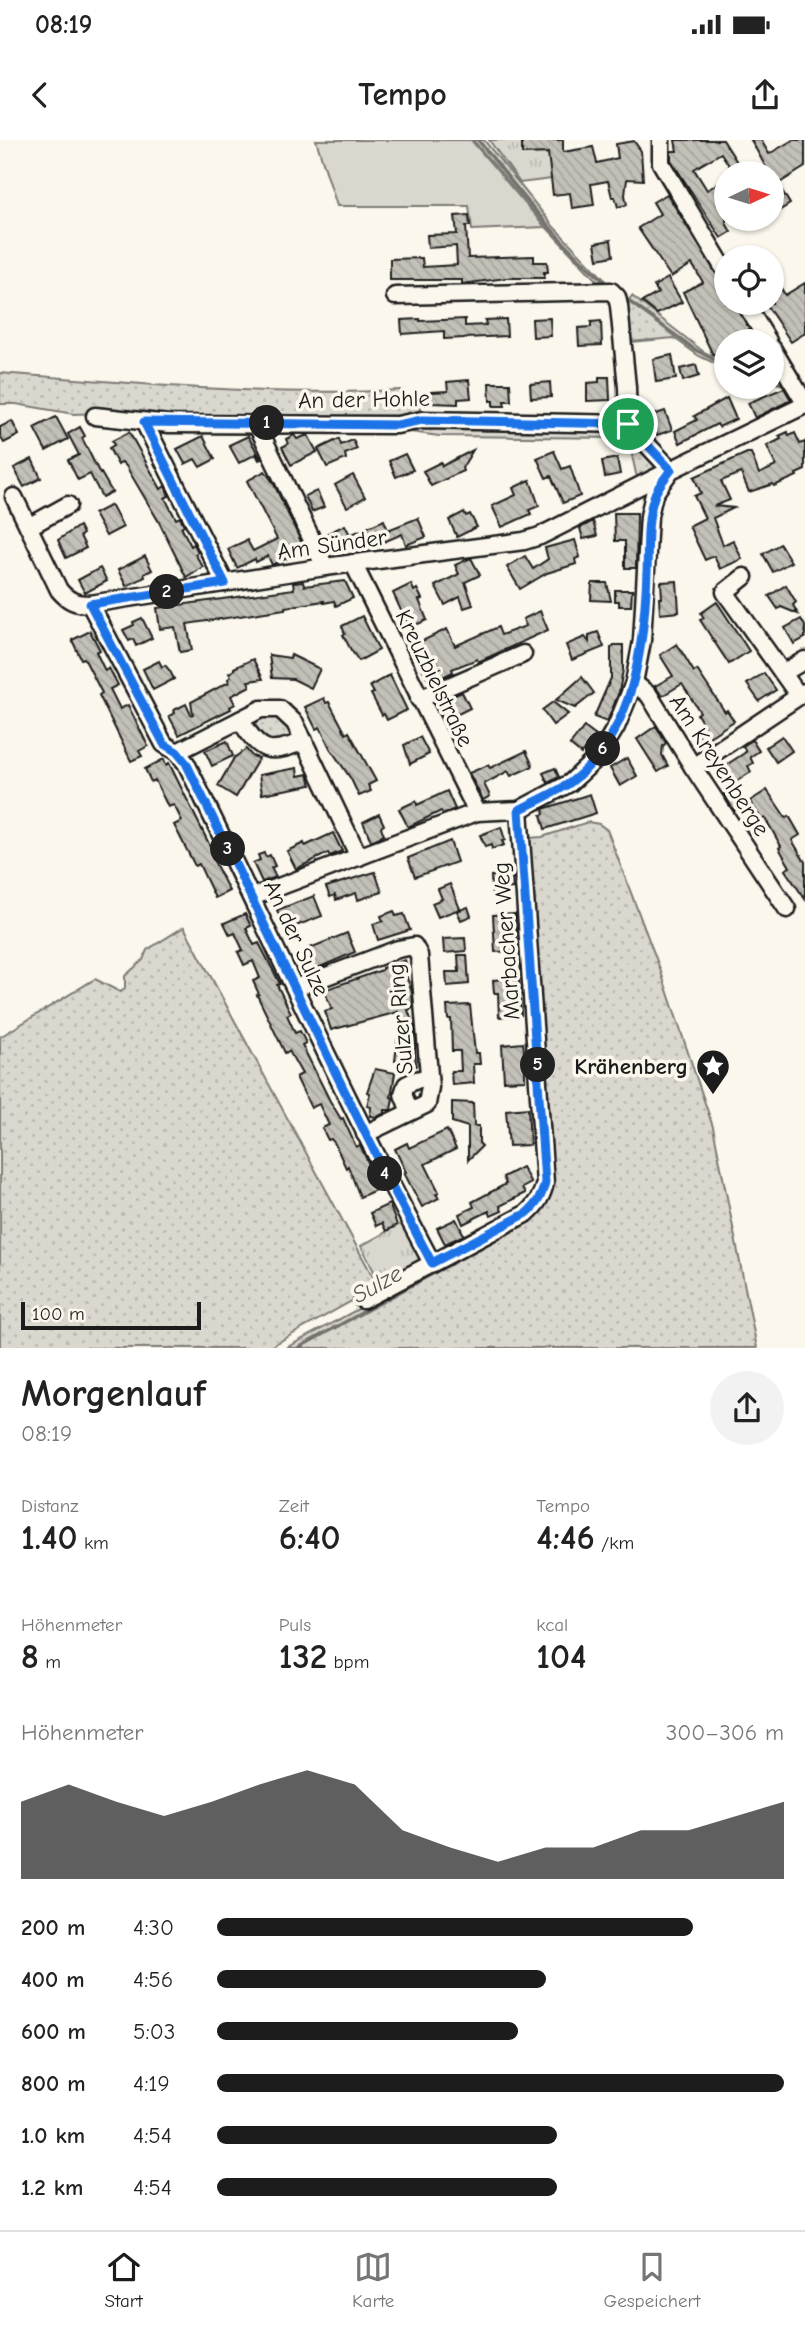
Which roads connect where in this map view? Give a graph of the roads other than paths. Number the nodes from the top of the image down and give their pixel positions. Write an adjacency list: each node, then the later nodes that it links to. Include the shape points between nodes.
1 (660, 140): 2 (street, via 661,163)
2 (714, 252)
3 (395, 296): 9 (street, via 611,291 619,306)
4 (784, 370): 5 (street)
5 (804, 408): 10 (street, Am Sünder)
6 (95, 416): 7 (street, An der Hohle)
7 (144, 422): 8 (street, An der Hohle); 17 (street)
8 (256, 423): 9 (street, An der Hohle); 15 (street)
9 (628, 424): 10 (street)
10 (671, 470): 14 (street, Am Sünder, via 524,541); 21 (street, via 654,494 649,516 642,641)
11 (13, 496): 13 (street)
12 (68, 505): 13 (street)
13 (30, 526): 18 (street, via 59,590 67,599)
14 (353, 563): 15 (street, Am Sünder); 23 (street, Kreuzbielstraße)
15 (325, 567): 17 (street, Am Sünder)
16 (744, 577): 20 (street, via 725,592)
17 (225, 583): 18 (street, Am Sünder)
18 (90, 604): 26 (street, An der Sulze, via 164,744)
19 (523, 654): 23 (street)
20 (797, 669): 22 (street)
21 (634, 683): 27 (street, Am Kreyenberge, via 649,695); 28 (street, via 598,757 570,783)
22 (802, 694): 27 (street)
23 (419, 699): 29 (street, Kreuzbielstraße)
24 (240, 720): 25 (street, via 263,748 281,750); 25 (street, via 261,709 280,709 295,723); 26 (street)
25 (304, 741): 30 (street)
26 (177, 752): 31 (street, An der Sulze)
27 (693, 766): 32 (street, Am Kreyenberge)
28 (519, 810): 29 (street); 37 (street, Marbacher Weg, via 545,1182 541,1197 527,1213)
29 (477, 812): 30 (street)
30 (359, 857): 31 (street)
31 (252, 897): 33 (street, An der Sulze)
32 (788, 909)
33 (295, 988): 34 (street, Sulzer Ring, via 414,946 419,955); 36 (street, An der Sulze)
34 (429, 1077): 35 (street, Sulzer Ring, via 426,1104); 35 (street, via 406,1085 403,1094)
35 (410, 1112): 36 (street, Sulzer Ring)
36 (365, 1134): 37 (street, An der Sulze)
37 (432, 1263): 38 (street, Marbacher Weg)
38 (363, 1300)

